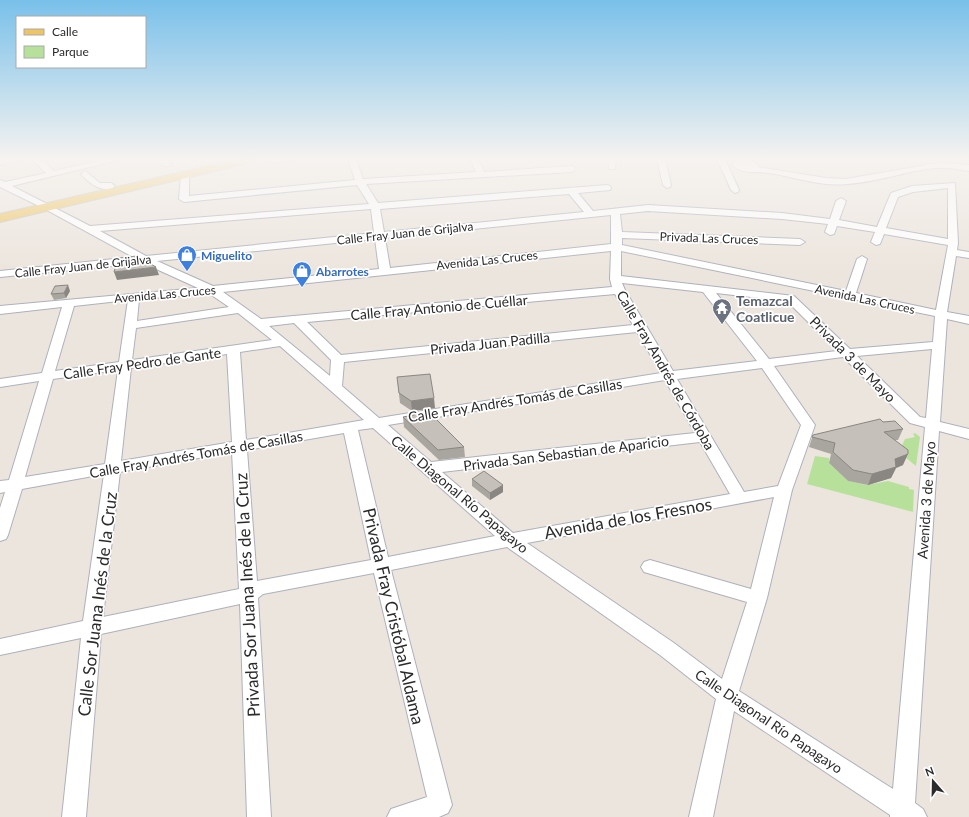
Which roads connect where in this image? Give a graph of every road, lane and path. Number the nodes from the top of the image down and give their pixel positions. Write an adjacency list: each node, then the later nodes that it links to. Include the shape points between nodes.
1 (29, 197): 12 (street, Calle Diagonal Río Papagayo)
2 (64, 197): 12 (main road)
3 (77, 197): 12 (main road)
4 (184, 197): 5 (street)
5 (203, 197)
6 (369, 197): 13 (street)
7 (490, 197): 13 (street)
8 (576, 197): 16 (street)
9 (893, 197): 20 (street, Avenida 3 de Mayo)
10 (952, 197): 27 (street, Avenida 3 de Mayo)
11 (840, 201): 18 (street)
12 (43, 204): 14 (main road); 17 (main road); 19 (street, Calle Diagonal Río Papagayo)
13 (375, 206): 19 (street); 23 (street)
14 (0, 210)
15 (615, 211): 16 (street, Calle Fray Juan de Grijalva); 18 (street, Calle Fray Juan de Grijalva, via 648,208); 22 (street, Calle Fray Andrés de Córdoba)
16 (591, 214): 23 (street, Calle Fray Juan de Grijalva)
17 (0, 218)
18 (833, 222): 20 (street, Calle Fray Juan de Grijalva); 21 (street)
19 (89, 229): 30 (street, Calle Diagonal Río Papagayo)
20 (880, 229): 25 (street); 27 (street, Calle Fray Juan de Grijalva)
21 (830, 232)
22 (617, 234): 24 (street, Privada Las Cruces); 26 (street, Calle Fray Andrés de Córdoba)
23 (380, 235): 30 (street, Calle Fray Juan de Grijalva); 31 (street)
24 (800, 242)
25 (876, 242)
26 (616, 247): 31 (street, Avenida Las Cruces); 33 (street, Calle Fray Andrés de Córdoba); 36 (street, Avenida Las Cruces)
27 (952, 247): 28 (street, Calle Fray Juan de Grijalva); 41 (street, Avenida 3 de Mayo)
28 (969, 255)
29 (862, 259): 36 (street)
30 (144, 260): 32 (street, Calle Fray Juan de Grijalva); 35 (street, Calle Diagonal Río Papagayo)
31 (385, 270): 35 (street, Avenida Las Cruces)
32 (0, 274)
33 (617, 284): 34 (street, Privada 3 de Mayo); 42 (street, Calle Fray Antonio de Cuéllar); 46 (street, Calle Fray Andrés de Córdoba)
34 (706, 288): 50 (street, Privada 3 de Mayo, via 790,298); 52 (street)
35 (212, 290): 37 (street, Avenida Las Cruces); 39 (street, Calle Diagonal Río Papagayo)
36 (850, 295): 41 (street, Avenida Las Cruces)
37 (134, 296): 38 (street, Avenida Las Cruces); 45 (street, Calle Sor Juana Inés de la Cruz)
38 (69, 303): 40 (street, Avenida Las Cruces); 54 (street)
39 (240, 309): 44 (street, Calle Diagonal Río Papagayo); 45 (street)
40 (0, 310)
41 (941, 314): 43 (street, Avenida Las Cruces); 48 (street, Avenida 3 de Mayo)
42 (298, 320): 44 (street, Calle Fray Antonio de Cuéllar); 51 (street)
43 (969, 320)
44 (258, 323): 47 (street, Calle Diagonal Río Papagayo)
45 (131, 325): 53 (street, Calle Sor Juana Inés de la Cruz)
46 (641, 328): 51 (street, Privada Juan Padilla); 55 (street, Calle Fray Andrés de Córdoba)
47 (283, 342): 49 (street, Calle Fray Pedro de Gante); 57 (street, Calle Diagonal Río Papagayo)
48 (938, 345): 50 (street, Calle Fray Andrés Tomás de Casillas); 59 (street, Avenida 3 de Mayo)
49 (233, 349): 53 (street, Calle Fray Pedro de Gante); 63 (street, Privada Sor Juana Inés de la Cruz)
50 (847, 353): 52 (street, Calle Fray Andrés Tomás de Casillas); 59 (street, Privada 3 de Mayo, via 915,420)
51 (338, 359): 57 (street)
52 (766, 364): 55 (street, Calle Fray Andrés Tomás de Casillas); 67 (street, via 808,425)
53 (126, 365): 54 (street, Calle Fray Pedro de Gante); 64 (street, Calle Sor Juana Inés de la Cruz)
54 (47, 376): 56 (street, Calle Fray Pedro de Gante); 66 (street)
55 (668, 376): 58 (street, Calle Fray Andrés Tomás de Casillas); 62 (street, Calle Fray Andrés de Córdoba)
56 (0, 383)
57 (335, 387): 58 (street, Calle Diagonal Río Papagayo)
58 (376, 423): 60 (street, Calle Fray Andrés Tomás de Casillas); 65 (street, Calle Diagonal Río Papagayo)
59 (932, 425): 61 (street, Privada 3 de Mayo); 79 (street, Avenida 3 de Mayo)
60 (350, 427): 63 (street, Calle Fray Andrés Tomás de Casillas); 71 (street, Privada Fray Cristóbal Aldama)
61 (969, 434)
62 (705, 437): 65 (street, Privada San Sebastian de Aparicio); 68 (street, Calle Fray Andrés de Córdoba)
63 (239, 446): 64 (street, Calle Fray Andrés Tomás de Casillas); 73 (street, Privada Sor Juana Inés de la Cruz)
64 (113, 468): 66 (street, Calle Fray Andrés Tomás de Casillas); 75 (street, Calle Sor Juana Inés de la Cruz)
65 (428, 468): 70 (street, Calle Diagonal Río Papagayo)
66 (7, 486): 69 (street)
67 (784, 490): 68 (street, Avenida de los Fresnos); 74 (street)
68 (740, 498): 70 (street, Avenida de los Fresnos)
69 (0, 535)
70 (510, 540): 71 (street, Avenida de los Fresnos); 78 (street, Calle Diagonal Río Papagayo)
71 (381, 564): 73 (street, Avenida de los Fresnos); 82 (street, Privada Fray Cristóbal Aldama, via 440,805)
72 (650, 567): 74 (street)
73 (252, 589): 75 (street, Avenida de los Fresnos); 81 (street, Privada Sor Juana Inés de la Cruz)
74 (758, 598): 78 (street)
75 (93, 623): 76 (street, Avenida de los Fresnos); 77 (street, Avenida de los Fresnos); 80 (street, Calle Sor Juana Inés de la Cruz)
76 (0, 638)
77 (0, 647)
78 (727, 695): 79 (street, Calle Diagonal Río Papagayo); 83 (street)
79 (907, 814)
80 (74, 817)
81 (259, 817)
82 (399, 817)
83 (702, 817)

